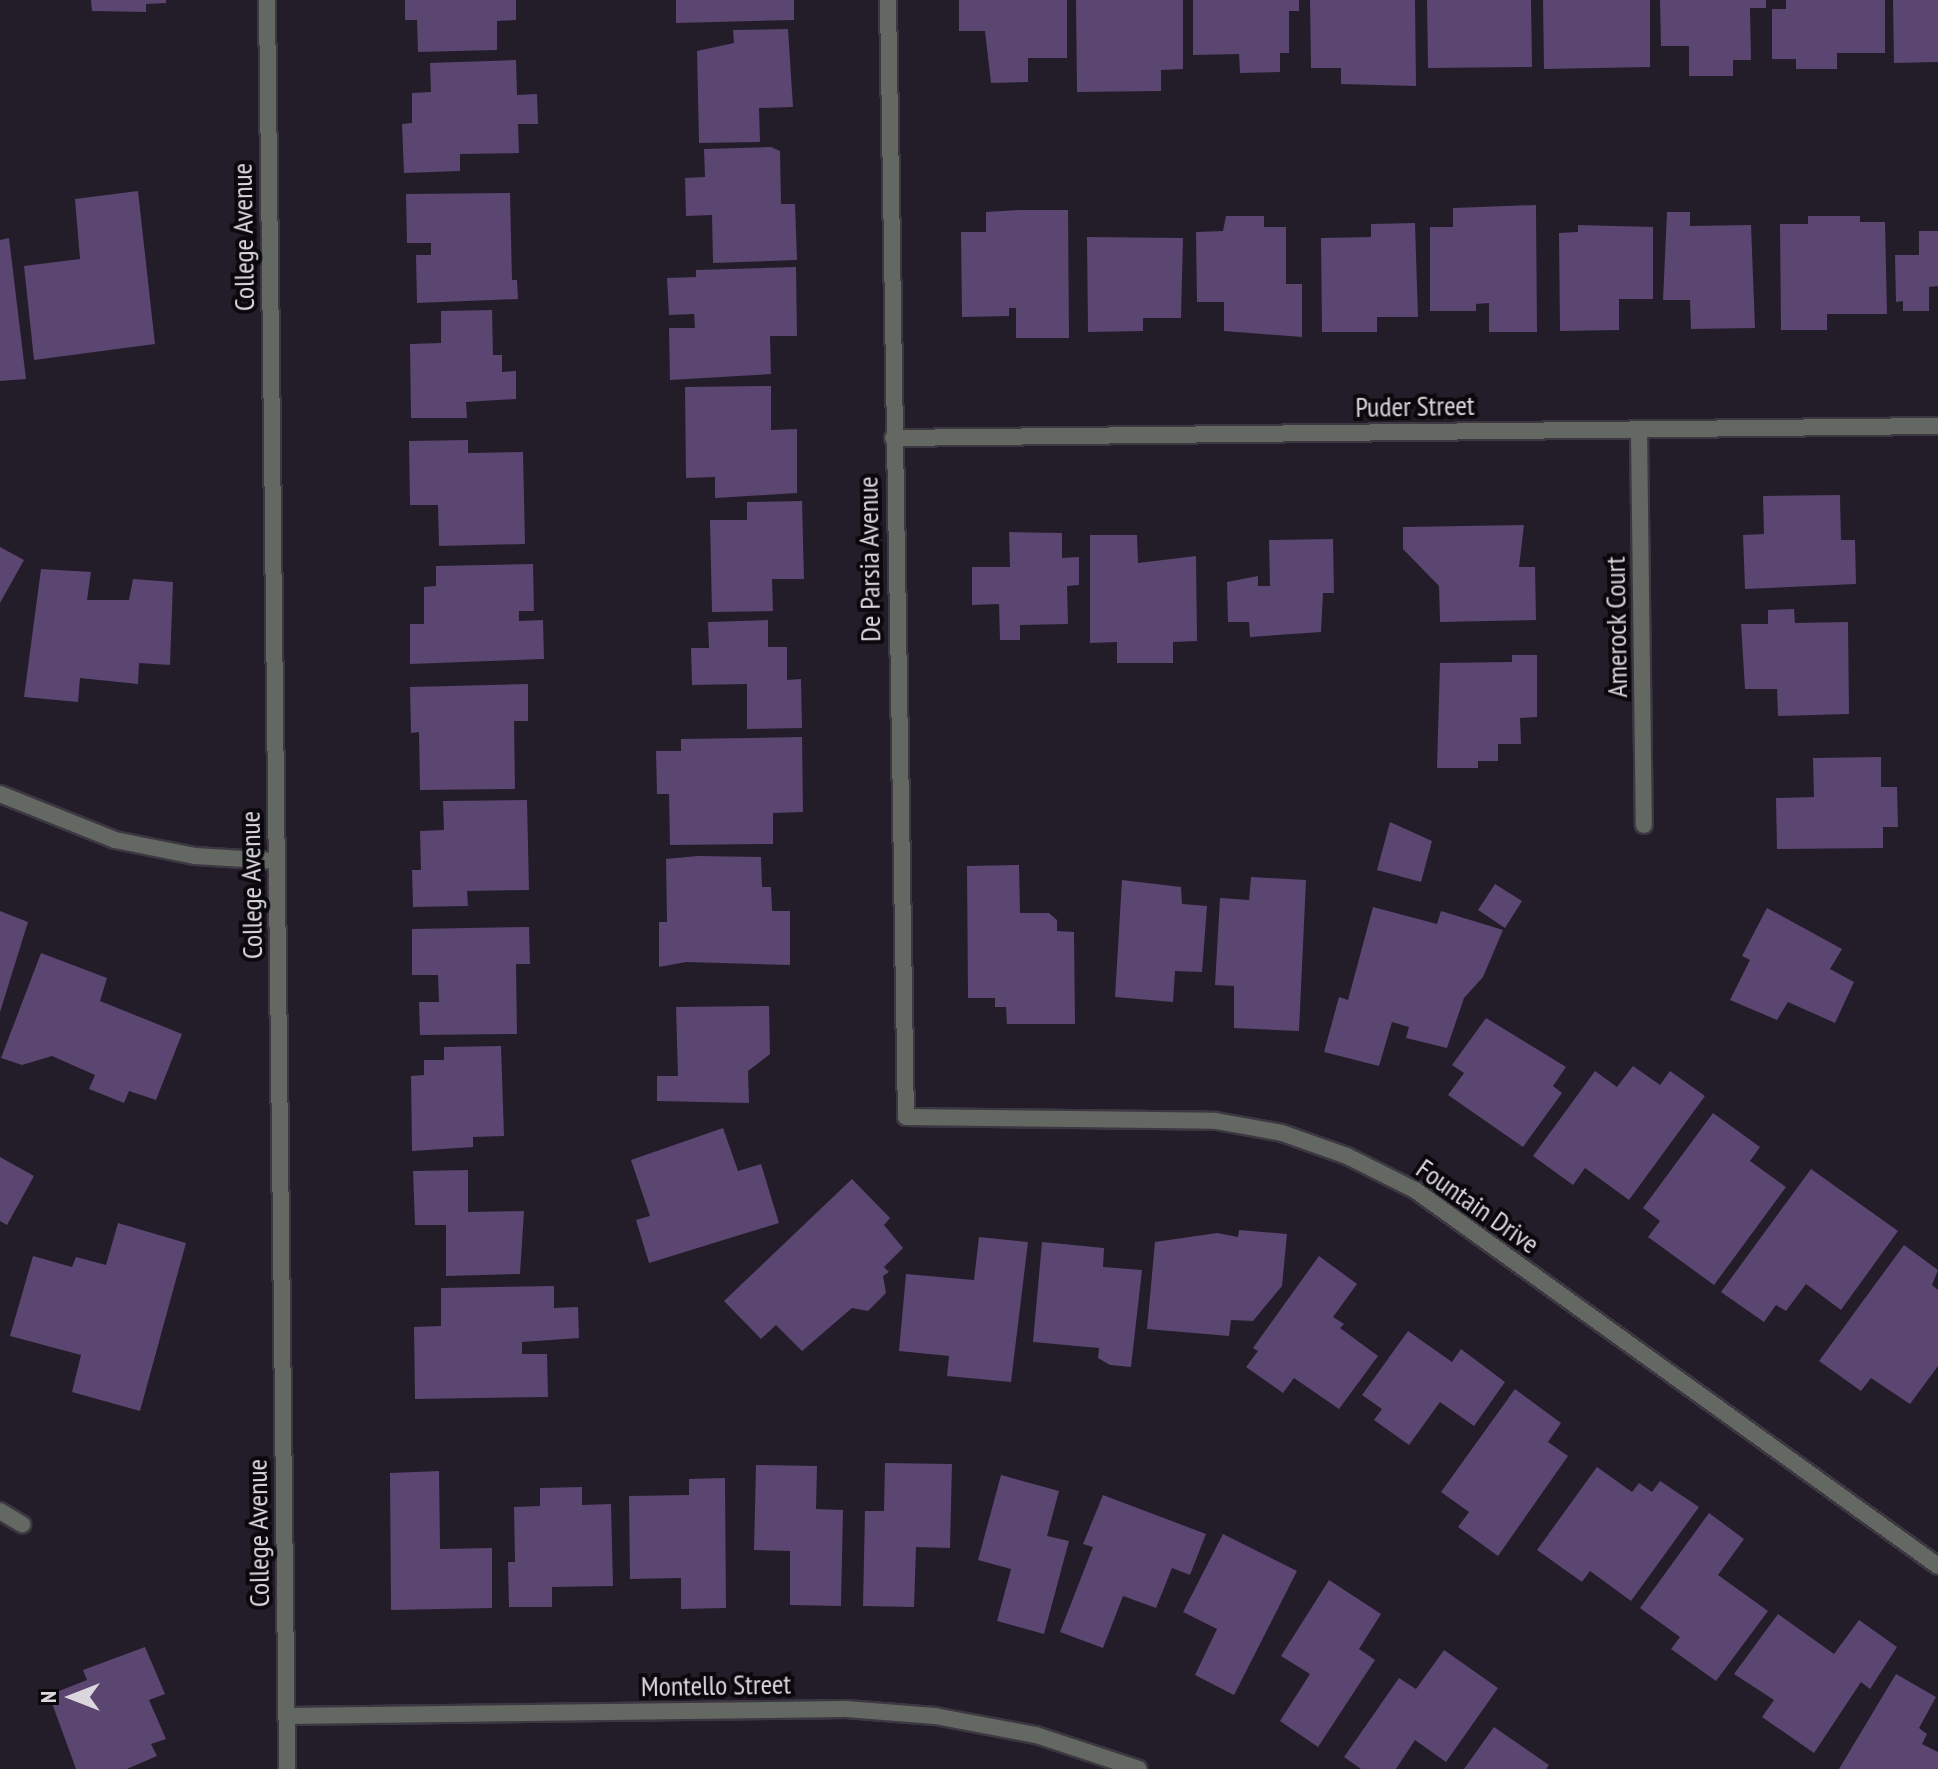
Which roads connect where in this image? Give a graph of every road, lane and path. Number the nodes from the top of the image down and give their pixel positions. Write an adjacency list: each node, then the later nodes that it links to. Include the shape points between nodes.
1 (267, 0): 8 (street, College Avenue)
2 (888, 0): 5 (street, De Parsia Avenue)
3 (1938, 426): 4 (street, Puder Street)
4 (1639, 430): 5 (street, Puder Street); 7 (street, Amerock Court)
5 (893, 438): 9 (street, De Parsia Avenue)
6 (0, 794): 8 (street, via 115,840 195,856)
7 (1644, 825)
8 (276, 861): 13 (street, College Avenue)
9 (906, 1117): 12 (street, Fountain Drive, via 1216,1121 1282,1133 1347,1156 1415,1190)
10 (0, 1511): 11 (street)
11 (22, 1524)
12 (1938, 1566)
13 (286, 1716): 14 (street, College Avenue); 15 (street, Montello Street, via 846,1709 935,1716 1036,1735)
14 (287, 1769)
15 (1139, 1769)

